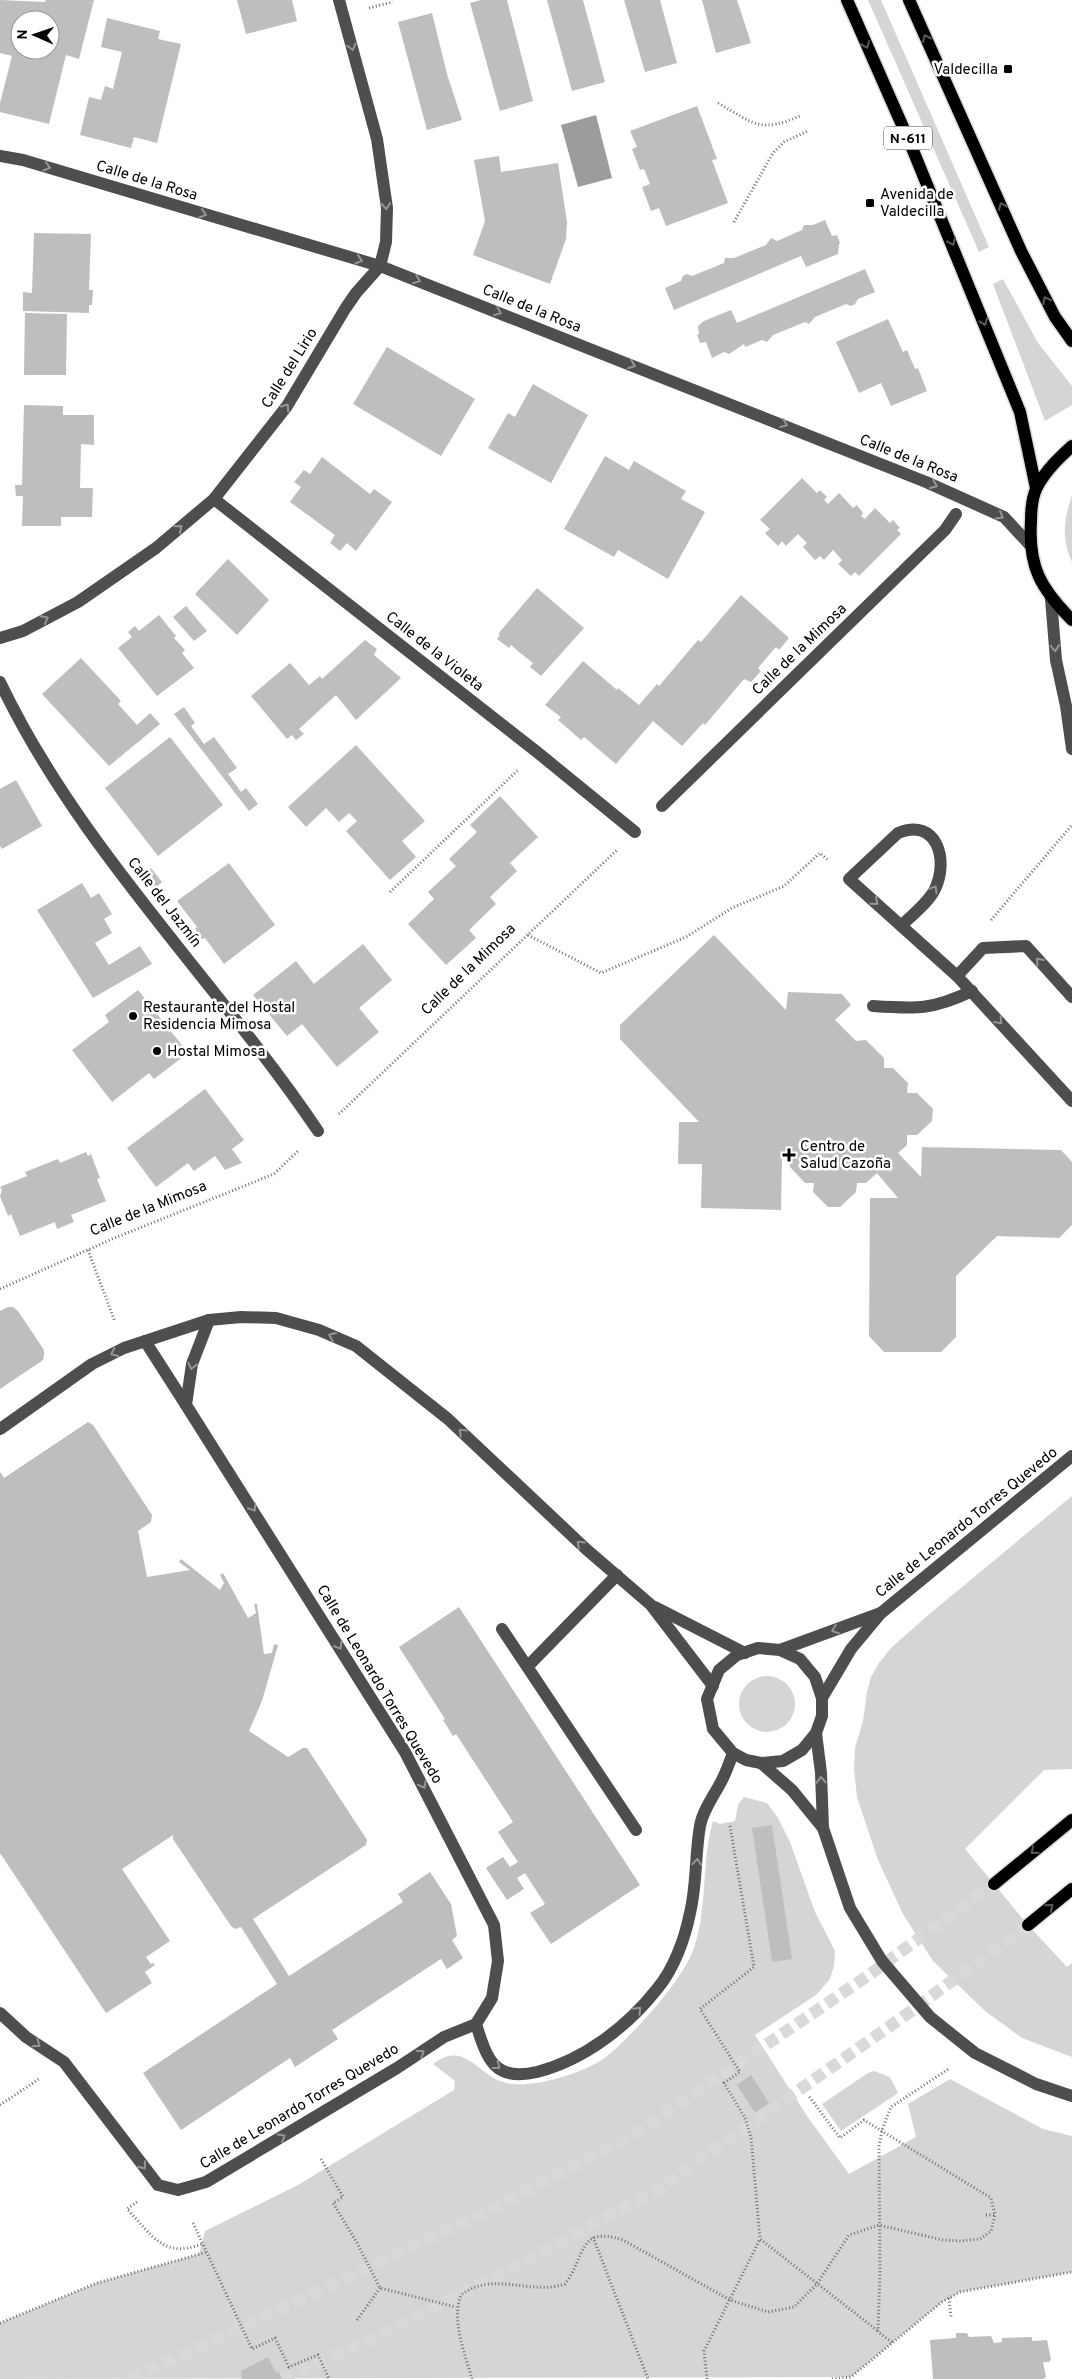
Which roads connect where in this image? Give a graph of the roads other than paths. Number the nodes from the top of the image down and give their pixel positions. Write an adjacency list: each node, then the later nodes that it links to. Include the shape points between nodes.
1 (340, 0): 5 (street, Calle del Lirio, one-way to 5, via 377,139 387,208 386,242)
2 (847, 0): 8 (main road, N-611, one-way to 8, via 910,143 1020,412)
3 (909, 0): 6 (main road, one-way to 3, via 1055,317 1022,250)
4 (0, 156): 5 (street, Calle de la Rosa, one-way to 5, via 23,160)
5 (380, 266): 9 (street, Calle del Lirio, one-way to 5, via 287,406 345,309); 11 (street, Calle de la Rosa, one-way to 11, via 941,488 1004,517)
6 (1072, 341)
7 (1072, 446): 8 (main road, via 1052,465)
8 (1036, 488): 11 (main road)
9 (214, 498): 14 (street, Calle del Lirio, one-way to 9, via 22,631 78,602 156,548); 19 (street, Calle de la Violeta)
10 (956, 514): 18 (street, Calle de la Mimosa, via 945,530)
11 (1029, 544): 12 (main road, via 1037,574)
12 (1051, 599): 13 (main road); 16 (street, one-way to 16, via 1056,660)
13 (1072, 620)
14 (0, 638)
15 (0, 682): 26 (street, Calle del Jazmín, via 22,729 82,821)
16 (1069, 701): 17 (street)
17 (1072, 750)
18 (662, 806)
19 (636, 832)
20 (902, 926): 20 (street, one-way to 20, via 934,892 941,874 940,849 932,836 907,829 898,833 849,879); 21 (street)
21 (957, 976): 22 (street); 23 (street, one-way to 21, via 1026,946 983,948)
22 (972, 991): 24 (street, via 947,1003 916,1009); 25 (street, one-way to 25)
23 (1072, 997)
24 (873, 1006)
25 (1072, 1101)
26 (318, 1131)
27 (209, 1320): 28 (street); 29 (street, one-way to 29, via 192,1364); 32 (street, one-way to 27, via 448,1418 356,1346 319,1330 276,1318 241,1316)
28 (145, 1342): 29 (street, Calle de Leonardo Torres Quevedo); 30 (street, one-way to 30, via 124,1348 92,1364)
29 (186, 1405): 51 (street, Calle de Leonardo Torres Quevedo, one-way to 51, via 405,1752 494,1925 498,1962 492,1998)
30 (0, 1429)
31 (1072, 1456): 34 (street, Calle de Leonardo Torres Quevedo)
32 (617, 1575): 33 (street); 38 (street)
33 (651, 1605): 37 (street); 39 (street)
34 (881, 1613): 36 (street, Calle de Leonardo Torres Quevedo, one-way to 36); 40 (street, Calle de Leonardo Torres Quevedo, via 851,1650)
35 (502, 1629): 38 (street)
36 (780, 1650): 37 (street, via 758,1648); 40 (street, via 805,1665 815,1677)
37 (745, 1653): 39 (street, via 737,1655 720,1670)
38 (528, 1666): 46 (street)
39 (713, 1686): 42 (street, via 708,1699 713,1730)
40 (822, 1698): 41 (street, via 822,1716)
41 (816, 1733): 43 (street, via 796,1754 783,1761); 45 (street, one-way to 41)
42 (733, 1753): 43 (street); 51 (street, one-way to 42, via 487,2058 501,2070 524,2075 550,2068 579,2054 604,2040 630,2018 658,1988 677,1953 690,1914 700,1824)
43 (761, 1763): 45 (street, via 792,1790)
44 (1072, 1820): 47 (main road, one-way to 47)
45 (823, 1828): 52 (street, via 850,1908 890,1972 930,2017 975,2053 1036,2084)
46 (636, 1830)
47 (994, 1884)
48 (1072, 1889): 49 (main road, one-way to 48)
49 (1028, 1925)
50 (0, 2013): 51 (street, Calle de Leonardo Torres Quevedo, one-way to 51, via 26,2037 64,2062 158,2185 178,2190 206,2182 444,2037)
51 (476, 2024)
52 (1072, 2096)

